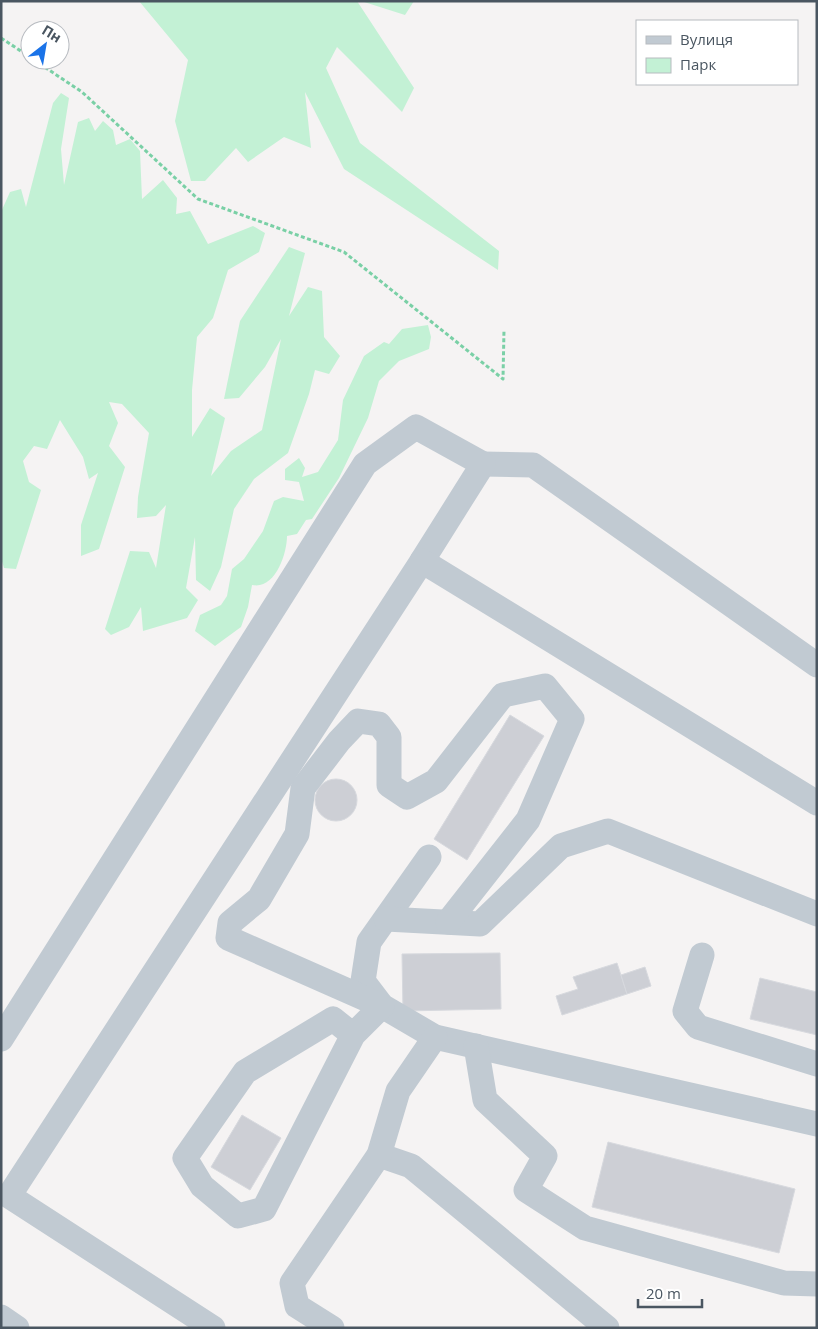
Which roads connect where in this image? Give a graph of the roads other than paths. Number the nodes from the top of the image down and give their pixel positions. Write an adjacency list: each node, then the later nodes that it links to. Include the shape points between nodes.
1 (482, 464): 2 (lane); 3 (lane, via 533,465); 13 (lane, via 416,427 366,464)
2 (422, 561): 4 (lane); 21 (lane, via 9,1196)
3 (817, 665)
4 (817, 803)
5 (429, 857): 7 (lane)
6 (817, 914): 8 (lane, via 608,831 561,846 480,924)
7 (386, 919): 8 (lane); 10 (lane, via 369,942 363,981)
8 (448, 922): 10 (lane, via 528,820 572,719 545,686 503,695 436,781 407,797 390,785 388,737 379,724 358,721 303,788 297,834 259,899 230,923 228,938)
9 (702, 956): 15 (lane, via 685,1010 698,1027)
10 (382, 1006): 11 (lane); 12 (lane)
11 (353, 1035): 11 (lane, via 264,1209 238,1216 202,1186 184,1158 245,1072 333,1019)
12 (435, 1037): 14 (lane); 17 (lane, via 398,1091)
13 (1, 1039)
14 (476, 1046): 16 (lane); 18 (lane, via 485,1100 545,1156 526,1190 585,1228 784,1283)
15 (817, 1064)
16 (817, 1124)
17 (379, 1155): 22 (lane, via 292,1283 297,1306); 23 (lane, via 412,1166)
18 (817, 1284)
19 (1, 1317): 20 (lane)
20 (17, 1328)
21 (213, 1328)
22 (332, 1328)
23 (607, 1328)

